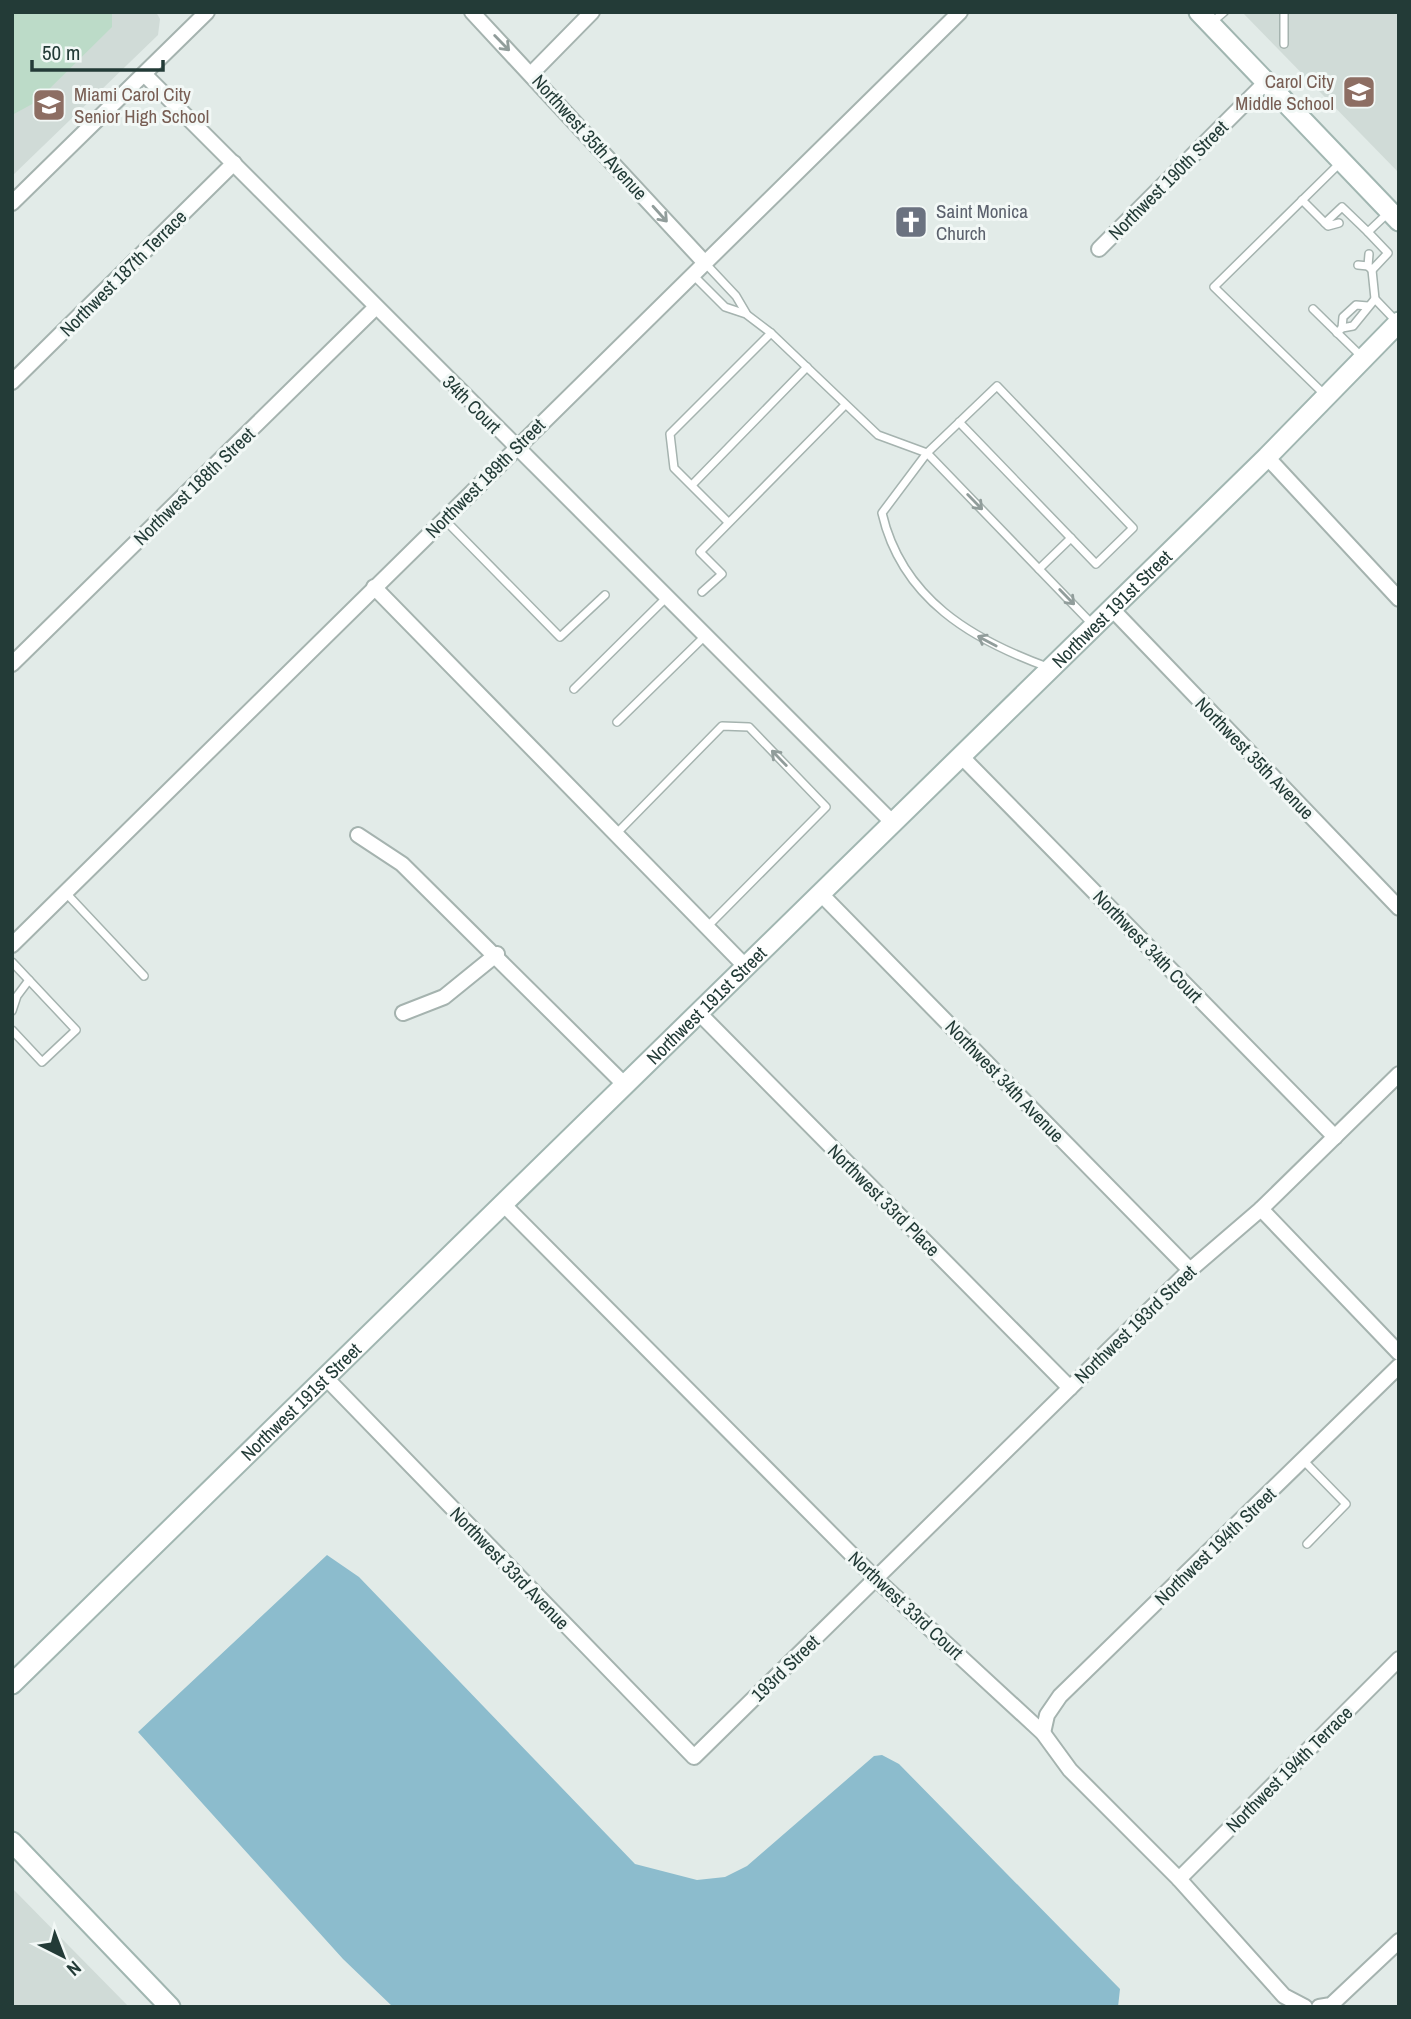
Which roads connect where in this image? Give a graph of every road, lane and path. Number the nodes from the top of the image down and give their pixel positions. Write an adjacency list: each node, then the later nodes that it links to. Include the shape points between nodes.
1 (472, 12): 8 (street, Northwest 35th Avenue, one-way to 8)
2 (592, 12): 8 (street)
3 (960, 12): 21 (street, Northwest 189th Street)
4 (1284, 12): 7 (lane)
5 (204, 13): 9 (street)
6 (1211, 16): 10 (street)
7 (1284, 44)
8 (531, 73): 21 (street, Northwest 35th Avenue, one-way to 21)
9 (144, 74): 12 (street, 34th Court); 14 (street)
10 (1266, 82): 11 (street); 19 (street, Northwest 190th Street)
11 (1342, 161): 13 (lane); 15 (street)
12 (234, 163): 27 (street, 34th Court); 35 (street, Northwest 187th Terrace)
13 (1302, 200): 17 (lane); 36 (lane, via 1213,287)
14 (12, 203)
15 (1394, 216): 18 (lane)
16 (1339, 223): 17 (lane)
17 (1327, 228): 18 (lane, via 1342,207)
18 (1367, 233): 23 (lane, via 1388,253)
19 (1099, 248)
20 (1369, 254): 23 (lane)
21 (705, 263): 24 (street, Northwest 189th Street); 29 (lane)
22 (1358, 265): 23 (lane)
23 (1370, 268): 25 (lane)
24 (693, 275): 29 (lane, via 725,307); 39 (street, Northwest 189th Street)
25 (1375, 299): 26 (lane); 30 (lane)
26 (1368, 306): 31 (lane, via 1353,327); 31 (lane, via 1356,305 1343,317)
27 (376, 307): 39 (street, 34th Court); 55 (street, Northwest 188th Street)
28 (1313, 309): 31 (lane)
29 (746, 314): 32 (lane)
30 (1399, 323): 33 (street, Northwest 191st Street)
31 (1340, 331): 33 (lane)
32 (771, 333): 34 (lane); 42 (lane, via 670,434 674,468)
33 (1364, 359): 36 (street, Northwest 191st Street)
34 (807, 367): 37 (lane); 42 (lane)
35 (12, 382)
36 (1326, 396): 41 (street, Northwest 191st Street)
37 (844, 406): 40 (lane, via 878,435); 44 (lane)
38 (960, 422): 40 (lane); 45 (lane); 45 (lane, via 997,386 1133,528 1096,564)
39 (515, 448): 43 (street, Northwest 189th Street); 50 (street, 34th Court)
40 (928, 453): 46 (lane, one-way to 46); 56 (lane, one-way to 40, via 990,644 954,623 923,591 888,538 883,513)
41 (1267, 457): 51 (street); 52 (street, Northwest 191st Street)
42 (692, 485): 44 (lane)
43 (444, 519): 47 (street, Northwest 189th Street); 49 (lane, via 560,637)
44 (728, 522): 48 (lane, via 700,552 722,574)
45 (1071, 538): 46 (lane)
46 (1039, 569): 53 (lane, one-way to 53)
47 (374, 587): 61 (street); 63 (street, Northwest 189th Street)
48 (702, 592)
49 (605, 595)
50 (666, 598): 54 (street, 34th Court); 57 (lane)
51 (1399, 599)
52 (1111, 608): 53 (street, Northwest 191st Street); 65 (street, Northwest 35th Avenue)
53 (1094, 625): 56 (street, Northwest 191st Street)
54 (705, 636): 58 (lane); 60 (street, 34th Court)
55 (12, 664)
56 (1050, 668): 59 (street, Northwest 191st Street)
57 (574, 689)
58 (617, 722)
59 (960, 755): 60 (street, Northwest 191st Street); 79 (street, Northwest 34th Court)
60 (892, 822): 64 (street, Northwest 191st Street)
61 (616, 834): 66 (street); 66 (lane, one-way to 61, via 826,807 749,727 722,726)
62 (358, 835): 68 (street, via 402,864)
63 (65, 892): 67 (street, Northwest 189th Street); 71 (lane)
64 (820, 893): 70 (street, Northwest 191st Street); 82 (street, Northwest 34th Avenue)
65 (1399, 908)
66 (707, 927): 70 (street)
67 (15, 937)
68 (496, 954): 75 (street, via 444,997); 78 (street)
69 (12, 962): 72 (lane)
70 (745, 966): 74 (street, Northwest 191st Street)
71 (144, 976)
72 (29, 980): 73 (lane); 76 (lane, via 76,1030 42,1062)
73 (12, 1011)
74 (698, 1012): 78 (street, Northwest 191st Street); 86 (street, Northwest 33rd Place)
75 (403, 1013)
76 (12, 1030)
77 (1399, 1074): 79 (street, Northwest 193rd Street)
78 (626, 1086): 80 (street, Northwest 191st Street)
79 (1335, 1137): 81 (street, Northwest 193rd Street)
80 (504, 1205): 85 (street, Northwest 191st Street); 89 (street, Northwest 33rd Court)
81 (1261, 1209): 82 (street, Northwest 193rd Street); 83 (street)
82 (1190, 1270): 86 (street, Northwest 193rd Street)
83 (1399, 1353)
84 (1399, 1366): 87 (street, Northwest 194th Street)
85 (326, 1378): 91 (street, Northwest 191st Street); 93 (street, Northwest 33rd Avenue)
86 (1070, 1388): 89 (street, Northwest 193rd Street)
87 (1303, 1460): 88 (lane, via 1346,1504); 92 (street, Northwest 194th Street, via 1060,1696 1046,1715)
88 (1307, 1544)
89 (876, 1579): 92 (street, Northwest 33rd Court); 93 (street, 193rd Street)
90 (1399, 1659): 95 (street, Northwest 194th Terrace)
91 (12, 1684)
92 (1043, 1733): 95 (street, Northwest 33rd Court, via 1070,1770)
93 (694, 1757)
94 (12, 1842): 98 (street)
95 (1179, 1879): 99 (street, Northwest 33rd Court, via 1284,1996)
96 (1399, 1941): 97 (street)
97 (1325, 2006)
98 (170, 2007)
99 (1306, 2007)

